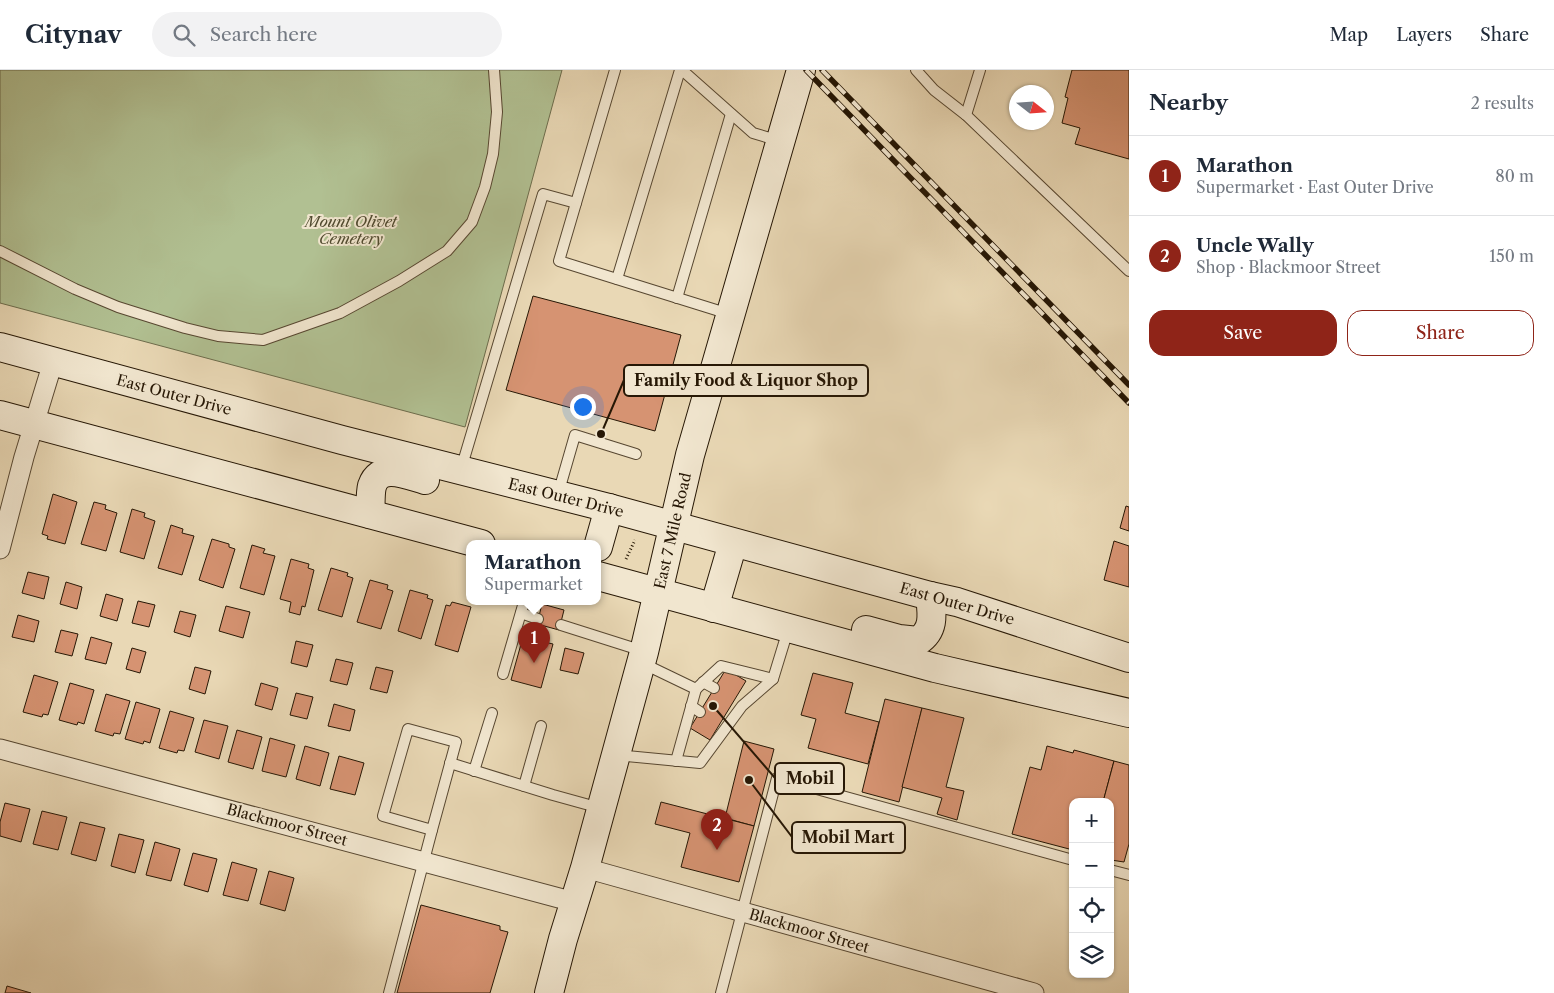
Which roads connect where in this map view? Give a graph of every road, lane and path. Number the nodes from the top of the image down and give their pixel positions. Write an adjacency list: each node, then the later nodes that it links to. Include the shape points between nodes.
1 (494, 70): 11 (lane, via 497,112 493,154 472,222 448,251 340,313 263,340 218,336 118,307)
2 (615, 70): 10 (lane)
3 (681, 70): 7 (lane); 13 (lane)
4 (801, 70): 9 (main road, East 7 Mile Road)
5 (916, 70): 8 (lane, via 934,90)
6 (980, 70): 8 (lane)
7 (731, 114): 9 (lane, via 753,133); 14 (lane)
8 (966, 115): 12 (lane)
9 (781, 142): 15 (main road, East 7 Mile Road)
10 (576, 203): 13 (lane, via 559,261); 21 (lane, via 543,194)
11 (0, 251)
12 (1129, 271)
13 (617, 279): 14 (lane)
14 (677, 298): 15 (lane)
15 (730, 314): 25 (main road, East 7 Mile Road, via 690,455)
16 (0, 347): 17 (main road, East Outer Drive)
17 (52, 362): 19 (street); 21 (main road, East Outer Drive)
18 (0, 414): 19 (main road)
19 (35, 424): 24 (main road); 30 (street)
20 (636, 454): 22 (lane, via 575,435)
21 (460, 470): 22 (main road, East Outer Drive)
22 (553, 494): 23 (main road, East Outer Drive); 24 (main road, via 491,496 385,472 372,486)
23 (609, 508): 25 (main road, East Outer Drive); 28 (main road)
24 (370, 514): 27 (main road)
25 (674, 527): 29 (main road, East Outer Drive); 32 (main road, East 7 Mile Road)
26 (638, 534): 31 (path)
27 (466, 540)
28 (600, 540)
29 (733, 543): 33 (main road, East Outer Drive); 35 (main road)
30 (0, 549)
31 (610, 571): 32 (main road)
32 (658, 592): 35 (main road); 40 (main road, East 7 Mile Road)
33 (930, 596): 39 (main road, via 931,624 926,636 918,641 814,617); 41 (main road, East Outer Drive)
34 (523, 605): 36 (lane)
35 (714, 608): 39 (main road)
36 (521, 613): 37 (lane); 42 (lane)
37 (538, 618)
38 (561, 625): 40 (lane)
39 (789, 628): 43 (lane); 49 (main road, via 935,668)
40 (642, 657): 44 (lane); 52 (main road, East 7 Mile Road)
41 (1129, 658)
42 (503, 674)
43 (772, 679): 44 (lane, via 721,666); 53 (lane, via 738,704 700,763)
44 (700, 685): 45 (lane); 46 (lane)
45 (714, 688)
46 (691, 706): 47 (lane); 53 (lane)
47 (700, 712)
48 (492, 713): 55 (lane)
49 (1129, 713)
50 (541, 726): 56 (lane)
51 (0, 749): 60 (street, Blackmoor Street)
52 (616, 755): 53 (lane); 57 (main road, East 7 Mile Road)
53 (676, 761)
54 (450, 763): 55 (lane); 58 (lane); 58 (lane, via 456,742 408,729 383,816)
55 (474, 771): 56 (lane)
56 (524, 786): 57 (lane)
57 (601, 808): 61 (main road, East 7 Mile Road)
58 (432, 830): 60 (lane)
59 (1069, 859): 65 (lane, via 777,778)
60 (424, 862): 64 (street, Blackmoor Street); 66 (lane)
61 (585, 868): 64 (main road, East 7 Mile Road); 65 (street, Blackmoor Street)
62 (1114, 871): 63 (lane)
63 (1129, 875)
64 (574, 902): 67 (main road, East 7 Mile Road)
65 (742, 912): 68 (lane); 69 (street, Blackmoor Street)
66 (389, 993)
67 (549, 993)
68 (721, 993)
69 (1034, 993)

